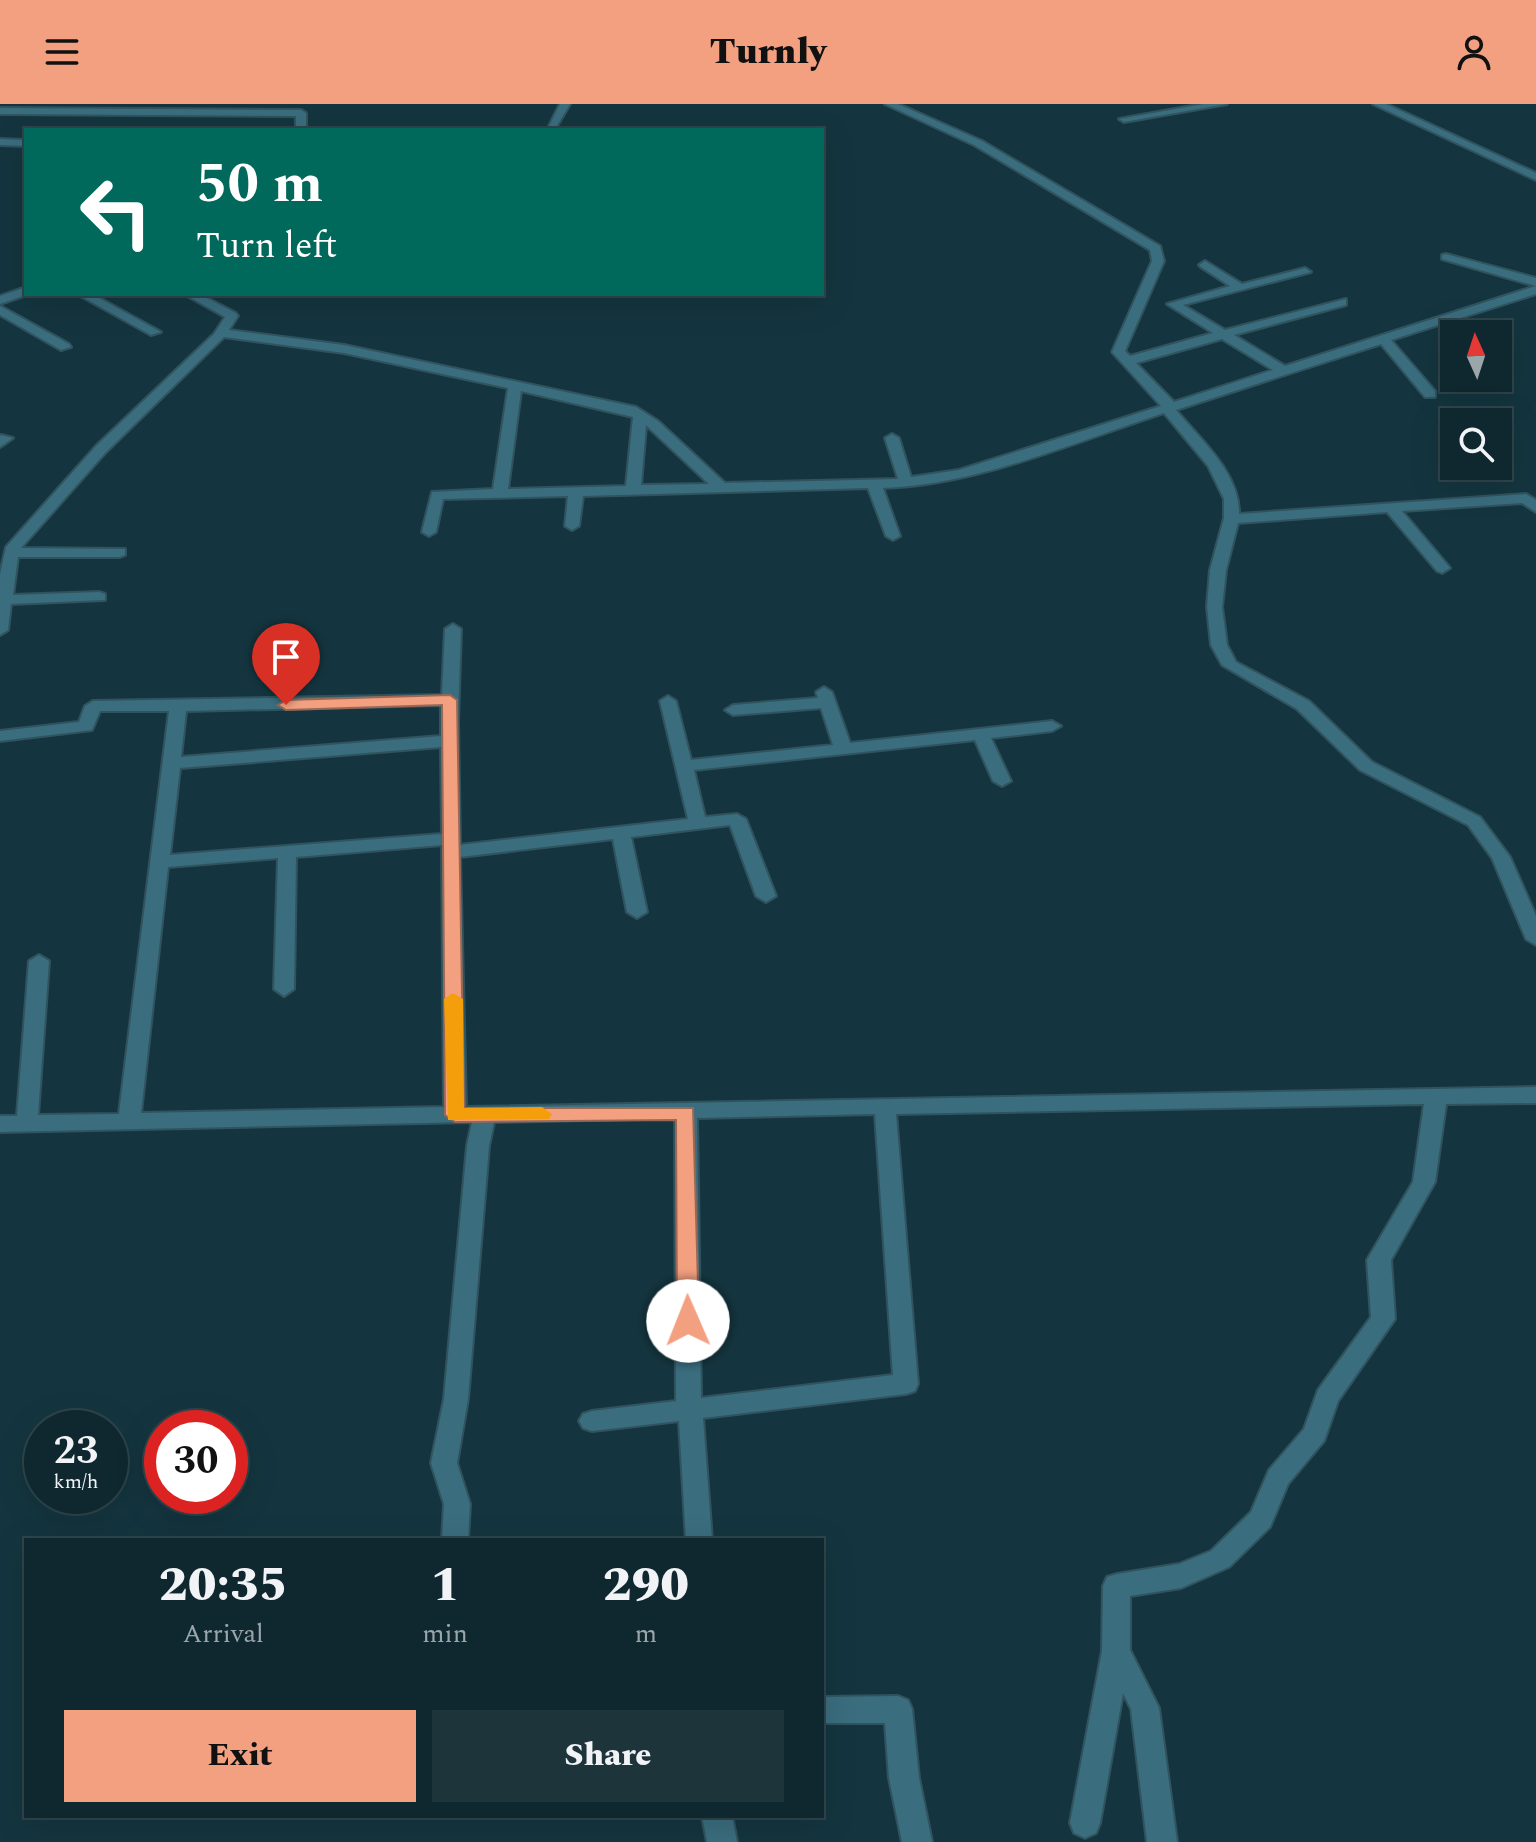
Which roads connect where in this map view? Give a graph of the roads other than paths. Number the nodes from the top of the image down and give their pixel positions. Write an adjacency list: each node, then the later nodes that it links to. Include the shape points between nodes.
1 (565, 104): 11 (street)
2 (890, 104): 33 (street, via 978,143 1156,248 1158,261 1118,347)
3 (1222, 104): 9 (street)
4 (1378, 104): 15 (street)
5 (77, 108): 6 (street); 8 (street); 10 (street)
6 (174, 108): 7 (street)
7 (266, 108): 12 (street, via 301,113)
8 (0, 111)
9 (1124, 119)
10 (65, 121)
11 (553, 124)
12 (301, 128)
13 (0, 142): 14 (street)
14 (24, 143)
15 (1536, 177)
16 (1446, 257): 19 (street)
17 (1205, 265): 20 (street)
18 (1305, 272): 20 (street)
19 (1536, 282)
20 (1241, 288): 30 (street, via 1173,304)
21 (1536, 290): 31 (street)
22 (24, 292): 25 (street)
23 (87, 296): 28 (street)
24 (194, 296): 29 (street, via 232,316)
25 (0, 300)
26 (1342, 302): 30 (street)
27 (0, 310): 32 (street)
28 (155, 332)
29 (221, 333): 35 (street, via 344,349); 52 (street, via 101,449)
30 (1224, 335): 33 (street); 34 (street)
31 (1384, 340): 34 (street); 36 (street)
32 (65, 347)
33 (1127, 361): 37 (street, via 1157,389)
34 (1286, 372): 37 (street)
35 (515, 386): 38 (street); 45 (street)
36 (1430, 394)
37 (1168, 409): 40 (street, via 961,474); 48 (street, via 1223,479)
38 (640, 414): 42 (street); 43 (street)
39 (892, 438): 40 (street)
40 (906, 483): 41 (street)
41 (874, 484): 42 (street); 51 (street)
42 (721, 487): 43 (street)
43 (633, 490): 44 (street)
44 (576, 491): 45 (street); 49 (street)
45 (500, 493): 50 (street, via 437,495)
46 (1391, 508): 47 (street, via 1526,498); 48 (street); 54 (street)
47 (1536, 508)
48 (1233, 519): 78 (street, via 1218,570 1216,627 1223,657 1303,705 1366,766 1474,821 1501,857)
49 (572, 526)
50 (429, 532)
51 (893, 536)
52 (7, 551): 53 (street); 56 (street)
53 (120, 552)
54 (1442, 568)
55 (99, 597): 56 (street)
56 (4, 600): 58 (street)
57 (453, 629): 59 (street)
58 (0, 630)
59 (450, 700): 61 (street); 66 (street)
60 (668, 701): 69 (street)
61 (178, 706): 65 (street, via 93,706 86,726); 68 (street)
62 (733, 710): 67 (street, via 825,696)
63 (1052, 726): 64 (street)
64 (981, 734): 67 (street); 70 (street)
65 (0, 736)
66 (449, 741): 68 (street); 73 (street)
67 (843, 749): 69 (street)
68 (171, 763): 75 (street)
69 (684, 766): 71 (street)
70 (1002, 781)
71 (698, 824): 72 (street); 76 (street, via 737,819)
72 (621, 833): 73 (street); 77 (street)
73 (452, 846): 74 (street); 85 (street)
74 (287, 852): 75 (street); 80 (street)
75 (159, 862): 87 (street)
76 (766, 896)
77 (637, 912)
78 (1536, 939)
79 (39, 961): 89 (street)
80 (284, 989)
81 (1536, 1095): 82 (street)
82 (1436, 1097): 83 (street); 94 (street, via 1424,1182 1379,1260 1383,1319 1327,1397 1315,1434 1278,1478 1261,1519 1220,1559 1181,1576 1117,1586)
83 (885, 1109): 84 (street); 90 (street, via 906,1384)
84 (686, 1113): 86 (street); 90 (street)
85 (455, 1115): 86 (street); 87 (street)
86 (485, 1115): 92 (street, via 456,1399 444,1463 457,1504)
87 (129, 1122): 89 (street)
88 (0, 1124): 89 (street)
89 (27, 1124)
90 (689, 1411): 91 (street); 93 (street)
91 (592, 1421)
92 (455, 1538)
93 (699, 1538)
94 (1116, 1651): 97 (street); 100 (street, via 1145,1708)
95 (824, 1710): 99 (street, via 898,1709)
96 (717, 1818): 98 (street)
97 (1085, 1823)
98 (722, 1842)
99 (917, 1842)
100 (1162, 1842)

